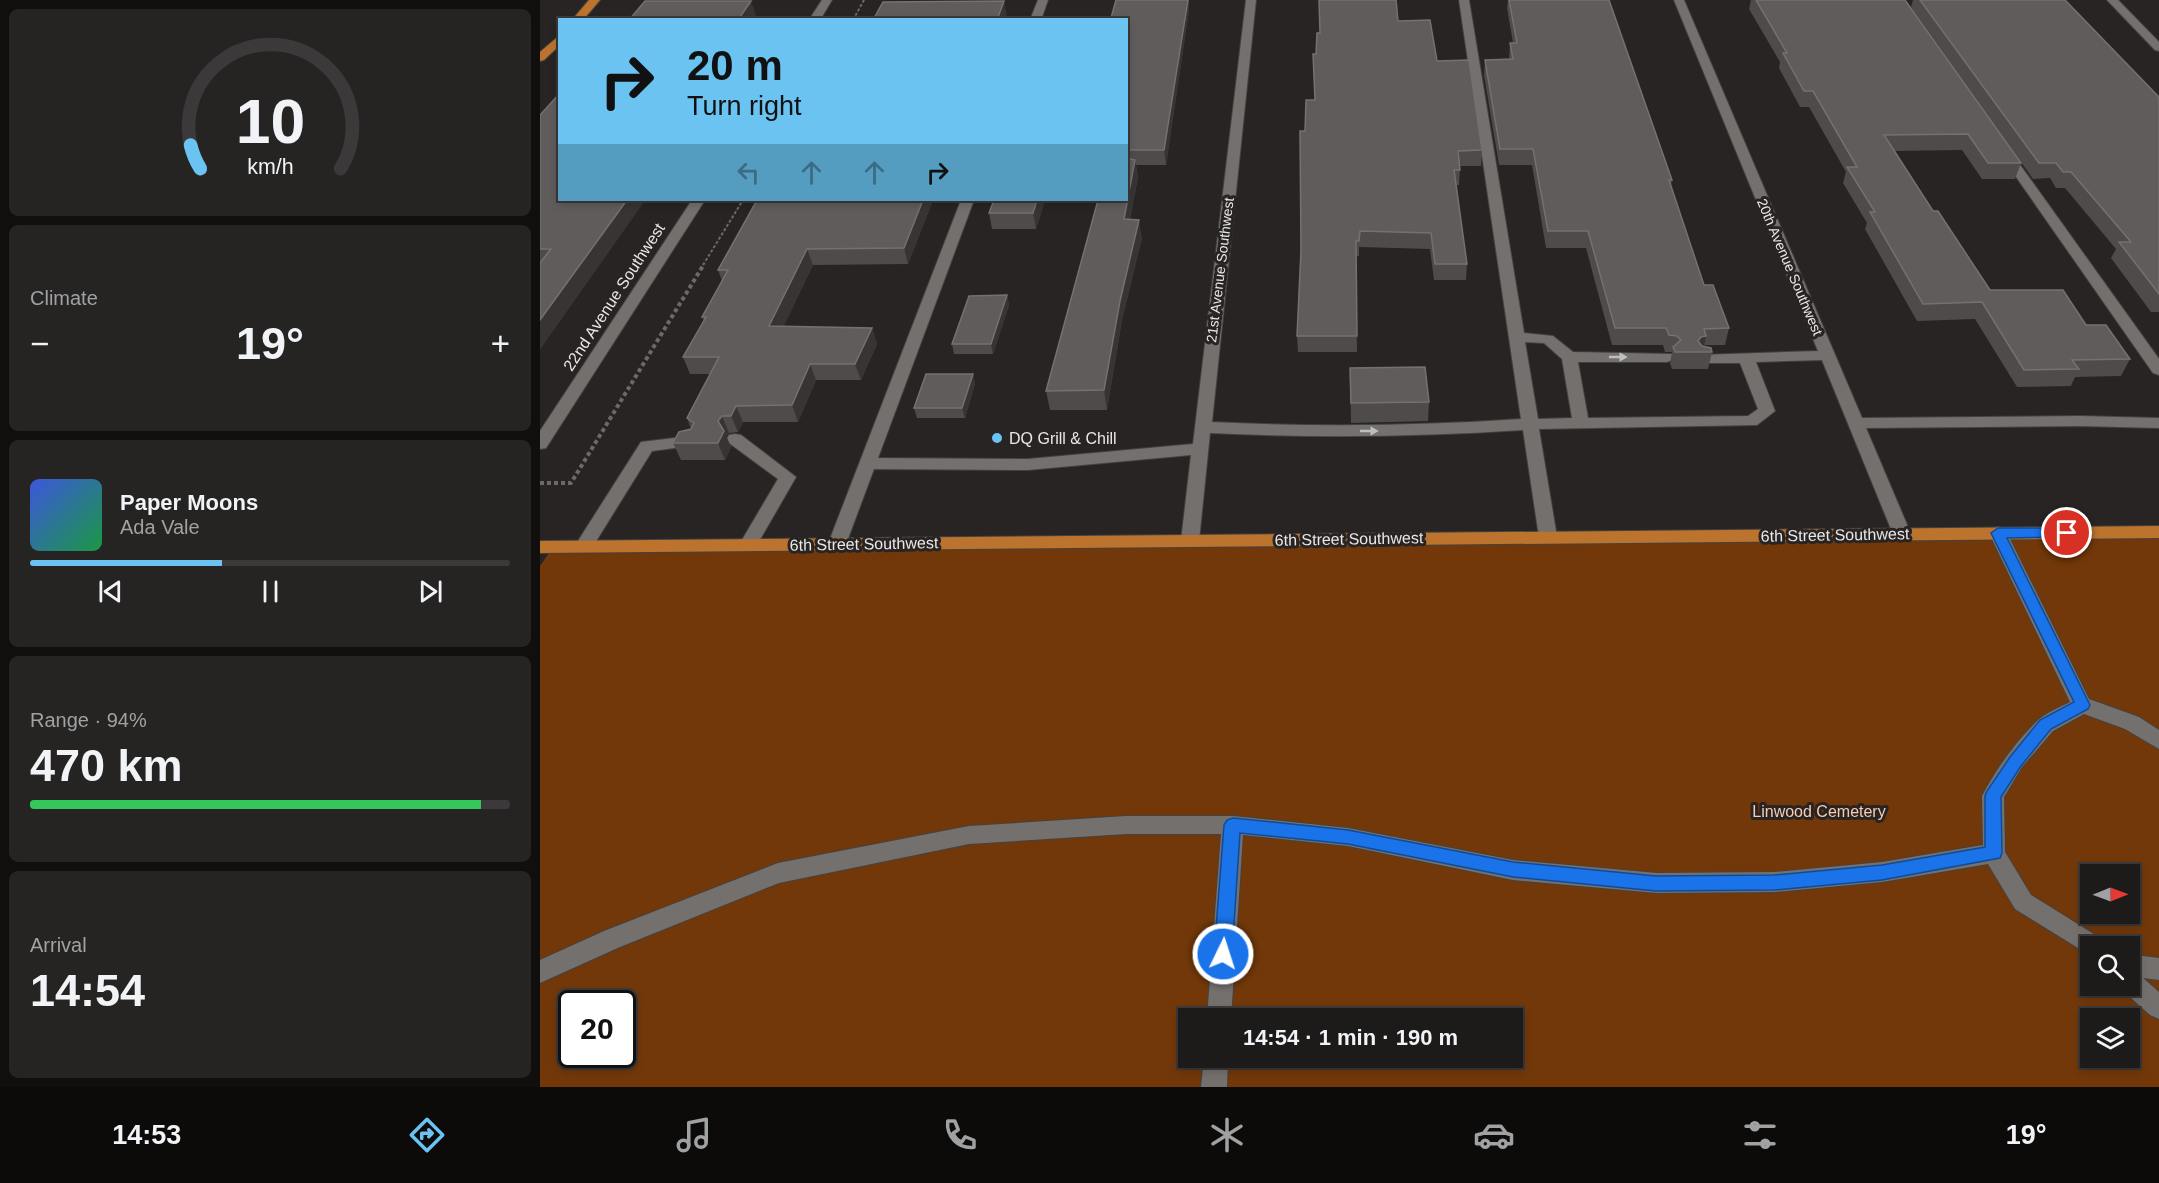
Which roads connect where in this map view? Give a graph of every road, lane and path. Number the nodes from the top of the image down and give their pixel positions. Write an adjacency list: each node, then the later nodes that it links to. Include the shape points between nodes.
1 (595, 0): 9 (main road)
2 (827, 0): 10 (street)
3 (864, 0): 11 (path)
4 (1043, 0): 12 (street)
5 (1251, 0): 31 (street, 21st Avenue Southwest)
6 (1464, 0): 20 (street)
7 (1679, 0): 21 (street, 20th Avenue Southwest)
8 (2112, 0): 14 (street)
9 (579, 18)
10 (815, 18)
11 (853, 18)
12 (1036, 18)
13 (558, 40): 15 (main road)
14 (2159, 48)
15 (540, 58)
16 (1994, 136): 26 (street)
17 (697, 201): 34 (street, 22nd Avenue Southwest)
18 (742, 201): 37 (path, via 571,483)
19 (967, 201): 36 (street)
20 (1516, 337): 22 (street, via 1548,339); 29 (street)
21 (1827, 355): 25 (street); 27 (street, 20th Avenue Southwest)
22 (1569, 357): 23 (street, one-way to 23); 30 (street)
23 (1667, 357)
24 (1704, 358): 25 (street)
25 (1746, 358): 30 (street, via 1767,411 1751,422)
26 (2159, 370)
27 (1856, 423): 28 (street); 40 (street, 20th Avenue Southwest)
28 (2159, 423)
29 (1531, 424): 30 (street); 31 (street, one-way to 29, via 1310,432 1429,431); 41 (street)
30 (1581, 424)
31 (1203, 427): 35 (street, 21st Avenue Southwest)
32 (735, 439): 44 (street, via 787,477)
33 (691, 441): 45 (street, via 647,446)
34 (540, 444)
35 (1200, 449): 36 (street, via 1081,461); 42 (street, 21st Avenue Southwest)
36 (867, 463): 43 (street)
37 (540, 483)
38 (2159, 532): 39 (main road, 6th Street Southwest)
39 (1998, 533): 40 (main road, 6th Street Southwest); 47 (street)
40 (1902, 534): 41 (main road, 6th Street Southwest)
41 (1548, 537): 42 (main road, 6th Street Southwest)
42 (1190, 541): 43 (main road, 6th Street Southwest)
43 (837, 544): 44 (main road, 6th Street Southwest)
44 (748, 545): 45 (main road, 6th Street Southwest)
45 (584, 546): 46 (main road, 6th Street Southwest)
46 (540, 547)
47 (2082, 705): 48 (street, via 2132,723); 50 (street, via 2046,725 2015,761 1993,796)
48 (2159, 741)
49 (1233, 825): 50 (street, via 1348,837 1513,870 1656,884 1785,881 1882,872); 54 (street, via 1126,825 969,835 778,873); 57 (street)
50 (1994, 853): 51 (street, via 2023,902)
51 (2080, 940)
52 (2140, 967): 53 (street)
53 (2159, 969)
54 (540, 972)
55 (2140, 990): 56 (street)
56 (2159, 1007)
57 (1220, 1008)
58 (1215, 1068): 59 (street)
59 (1214, 1087)

